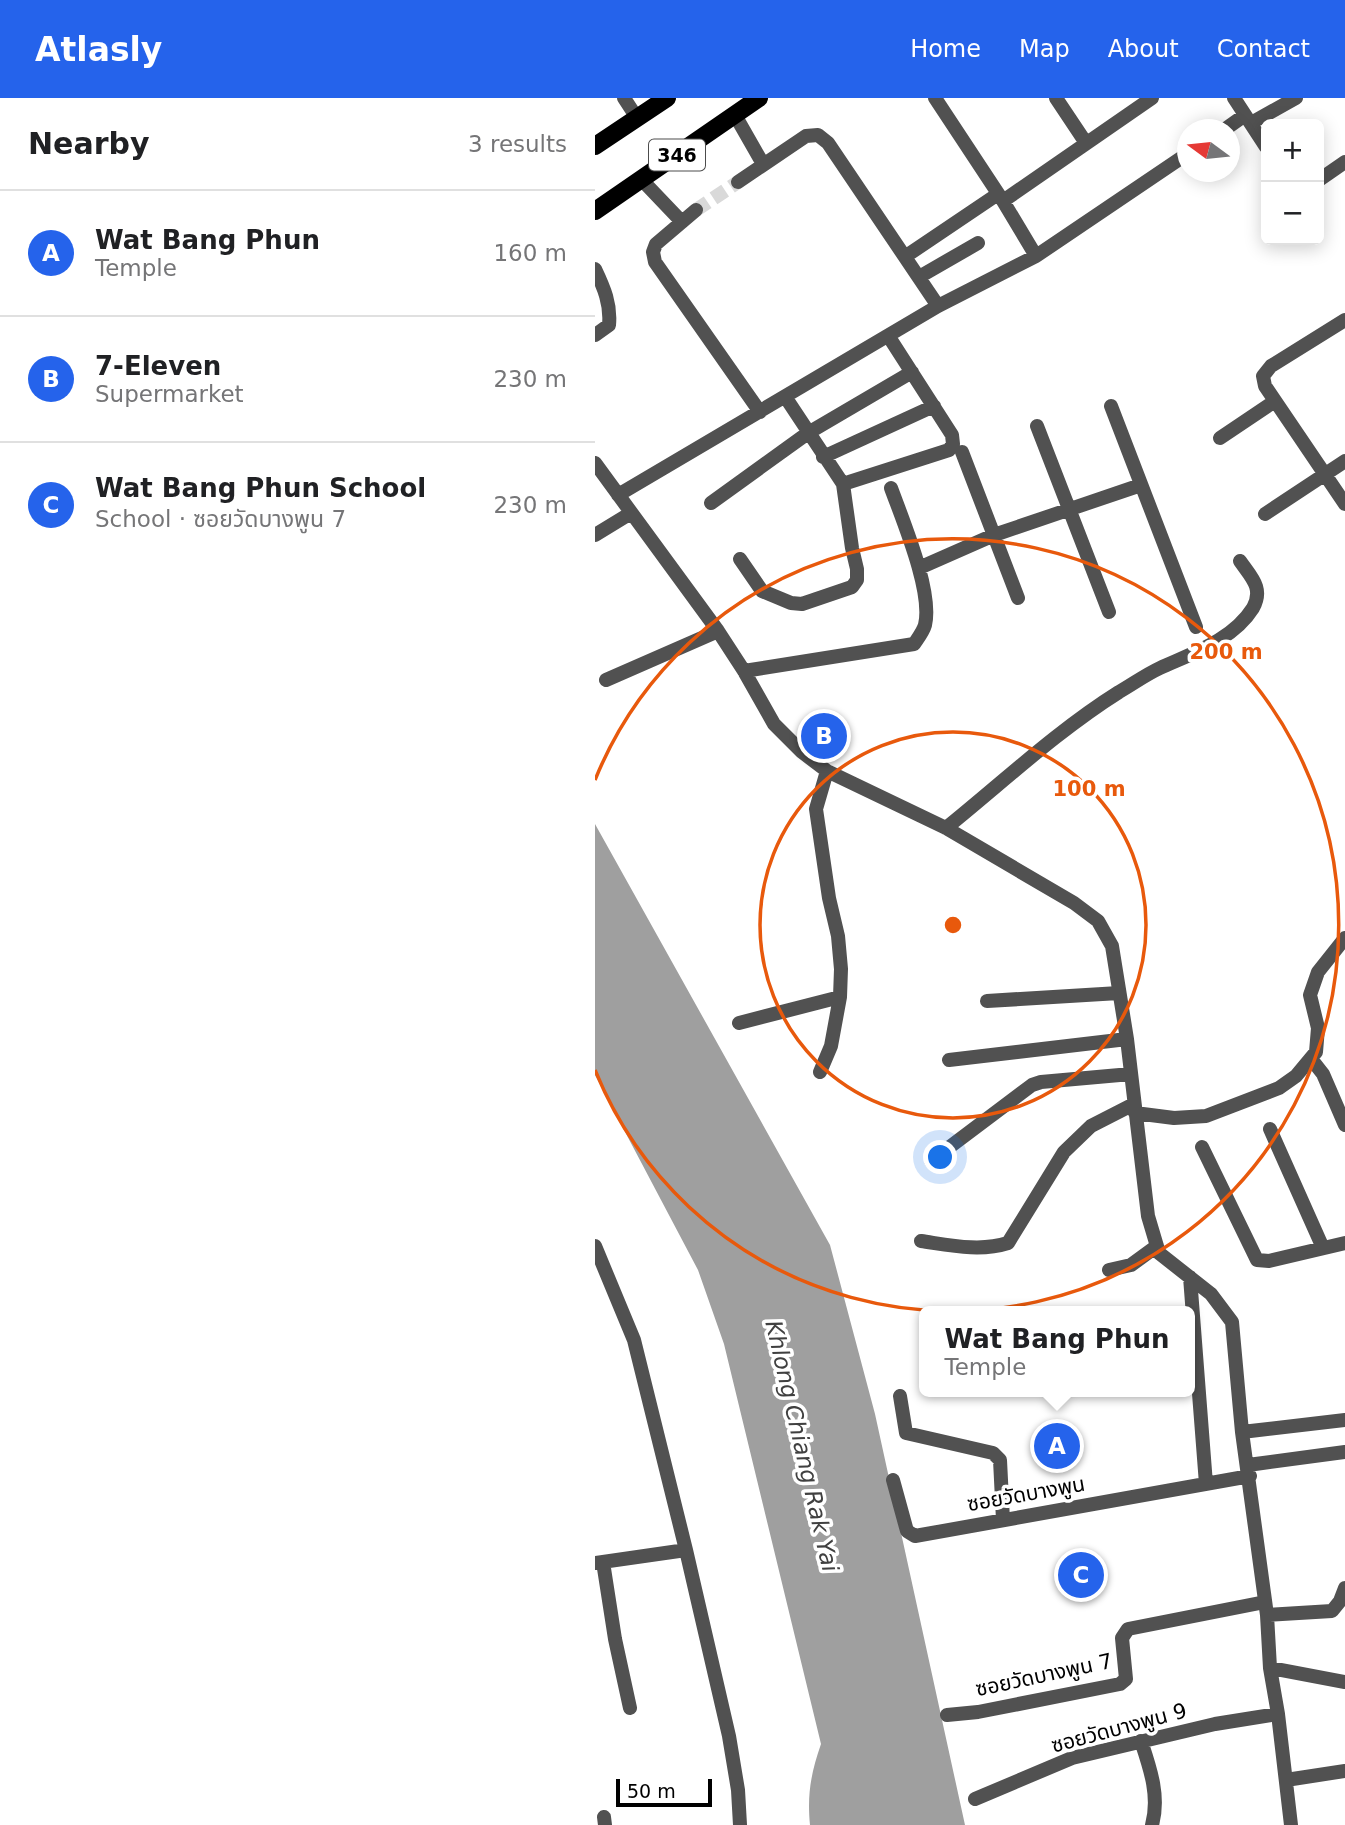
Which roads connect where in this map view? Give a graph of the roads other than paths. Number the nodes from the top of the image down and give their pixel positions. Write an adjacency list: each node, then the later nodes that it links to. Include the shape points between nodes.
1 (624, 98): 10 (street)
2 (667, 98): 10 (main road, 346)
3 (759, 98): 9 (main road, 346)
4 (935, 98): 22 (street)
5 (1056, 98): 14 (street)
6 (1152, 98): 14 (street)
7 (1234, 98): 11 (street)
8 (1296, 98): 11 (street)
9 (734, 115): 18 (street); 20 (main road, 346)
10 (637, 118): 15 (main road, 346)
11 (1248, 119): 12 (street); 13 (street)
12 (1240, 123)
13 (1261, 139)
14 (1086, 143): 22 (street)
15 (595, 146)
16 (1177, 161): 28 (street)
17 (1345, 162): 19 (street)
18 (763, 164): 21 (street); 27 (street, via 806,136 818,135)
19 (1324, 177)
20 (641, 179): 24 (main road, 346); 25 (street)
21 (738, 182)
22 (1001, 197): 27 (street); 28 (street)
23 (696, 210): 25 (street)
24 (595, 211)
25 (682, 222): 40 (street, via 656,244 655,262)
26 (978, 243): 30 (street)
27 (906, 256): 30 (street)
28 (1036, 256): 31 (street)
29 (595, 269): 33 (street, via 607,294 610,315 609,325)
30 (919, 277): 31 (street)
31 (938, 306): 34 (street)
32 (1345, 320): 37 (street, via 1271,366 1263,376)
33 (595, 335)
34 (889, 337): 35 (street); 36 (street)
35 (912, 372): 38 (street); 42 (street)
36 (786, 398): 40 (street); 42 (street)
37 (1275, 401): 43 (street); 48 (street)
38 (934, 406): 45 (street); 49 (street, via 951,435 949,450)
39 (1111, 406): 50 (street)
40 (759, 412): 52 (street)
41 (1037, 426): 55 (street)
42 (808, 433): 45 (street); 53 (street)
43 (1220, 438)
44 (962, 452): 58 (street)
45 (823, 457): 49 (street)
46 (1345, 461): 48 (street)
47 (595, 463): 52 (street)
48 (1325, 474): 54 (street); 57 (street)
49 (843, 484): 60 (street, via 857,569 852,587 802,604 791,603 762,591)
50 (1142, 485): 55 (street); 65 (street)
51 (891, 488): 62 (street)
52 (618, 495): 56 (street)
53 (711, 503)
54 (1345, 504)
55 (1070, 510): 58 (street); 64 (street)
56 (631, 513): 59 (street); 66 (street)
57 (1265, 513)
58 (994, 535): 62 (street); 63 (street)
59 (595, 536)
60 (740, 559)
61 (1240, 561): 70 (street, via 1259,595 1239,625 1220,640 1142,676 1083,715)
62 (919, 568): 67 (street, via 926,612 925,625 914,644)
63 (1018, 598)
64 (1109, 612)
65 (1196, 627)
66 (718, 631): 67 (street); 68 (street)
67 (744, 671): 69 (street, via 774,723)
68 (606, 680)
69 (827, 771): 70 (street); 73 (street, via 816,809 838,936)
70 (946, 828): 72 (street, via 1098,921 1112,946)
71 (1345, 938): 78 (street, via 1318,972 1310,995 1318,1028)
72 (1119, 993): 74 (street); 76 (street)
73 (840, 997): 75 (street); 79 (street, via 831,1046)
74 (987, 1001)
75 (739, 1023)
76 (1127, 1040): 77 (street); 80 (street)
77 (949, 1060)
78 (1312, 1060): 81 (street, via 1279,1088 1206,1116 1174,1118); 82 (street)
79 (820, 1072)
80 (1131, 1074): 81 (street); 85 (street, via 1032,1085)
81 (1135, 1108): 86 (street, via 1091,1126 1064,1152 1008,1243 971,1247); 88 (street, via 1148,1216)
82 (1345, 1125)
83 (1270, 1129): 89 (street)
84 (1202, 1147): 89 (street, via 1257,1260)
85 (931, 1161)
86 (921, 1241)
87 (1345, 1243): 89 (street)
88 (1157, 1246): 91 (street, via 1131,1265); 92 (street, via 1159,1253)
89 (1323, 1248)
90 (597, 1254): 103 (street, via 634,1340)
91 (1109, 1270)
92 (1190, 1277): 93 (street); 97 (street, via 1212,1294 1231,1322)
93 (1192, 1306)
94 (1195, 1342): 101 (street)
95 (900, 1396): 102 (street, via 906,1433 993,1453 1000,1460)
96 (1345, 1420): 97 (street)
97 (1243, 1432): 99 (street)
98 (1345, 1452): 99 (street, ซอยวัดบางพูน)
99 (1249, 1470): 101 (street, ซอยวัดบางพูน); 106 (street)
100 (894, 1480): 102 (street, ซอยวัดบางพูน, via 907,1531 915,1536)
101 (1206, 1484): 102 (street, ซอยวัดบางพูน)
102 (1003, 1520)
103 (686, 1550): 104 (street); 116 (street, via 729,1736)
104 (599, 1563): 109 (street)
105 (1345, 1588): 106 (street, via 1332,1611)
106 (1266, 1609): 107 (street); 111 (street, ซอยวัดบางพูน 7, via 1128,1629 1122,1638 1126,1679 1120,1684)
107 (1271, 1668): 108 (street); 110 (street)
108 (1345, 1682)
109 (630, 1709)
110 (1278, 1714): 112 (street, ซอยวัดบางพูน 9); 114 (street)
111 (947, 1715)
112 (1141, 1741): 115 (street, ซอยวัดบางพูน 9, via 1072,1758); 117 (street, via 1153,1778 1156,1812)
113 (1345, 1771): 114 (street)
114 (1286, 1780): 118 (street)
115 (975, 1799)
116 (740, 1825)
117 (1152, 1825)
118 (1291, 1825)

